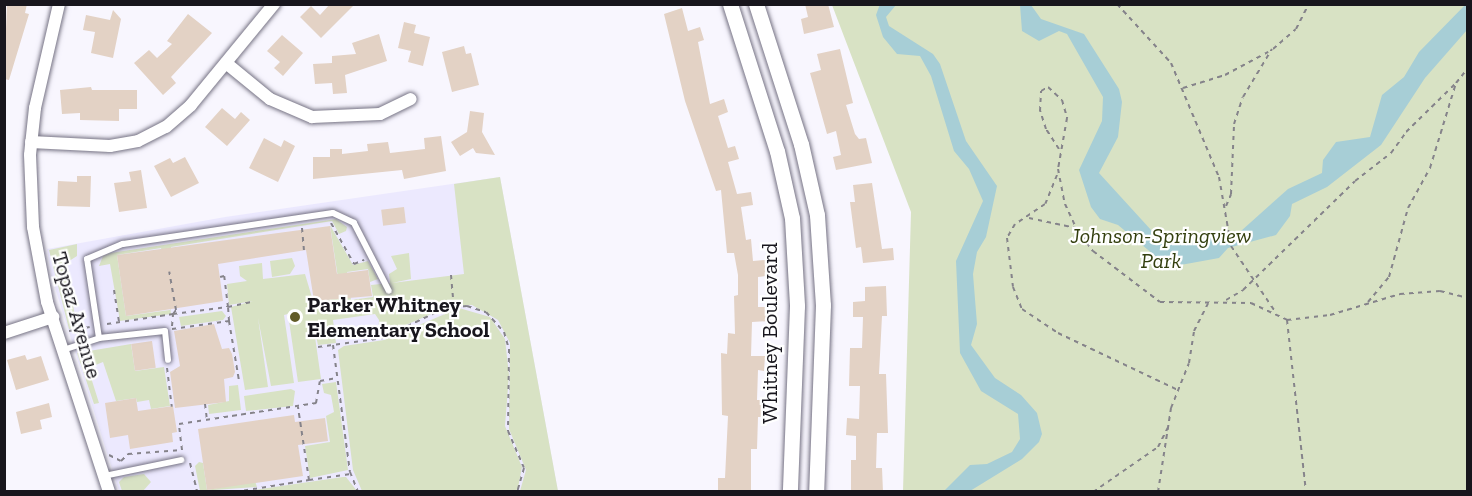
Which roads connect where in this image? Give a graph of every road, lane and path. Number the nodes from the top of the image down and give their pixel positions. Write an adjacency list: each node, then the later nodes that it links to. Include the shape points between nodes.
1 (59, 4): 13 (street, Topaz Avenue, via 41,72)
2 (274, 4): 8 (street)
3 (730, 4): 69 (street, Whitney Boulevard, via 777,151 793,228 797,316)
4 (756, 4): 70 (street, via 801,144 817,215 823,305)
5 (1117, 4): 11 (path, via 1171,63)
6 (1309, 4): 7 (path, via 1296,29)
7 (1272, 49): 11 (path, via 1226,75); 16 (path, via 1243,97 1234,124 1231,194)
8 (226, 63): 12 (street, via 270,99 312,117 380,114); 13 (street, via 179,118 152,135 110,146)
9 (1467, 68): 10 (path)
10 (1456, 83): 26 (path, via 1406,132 1391,153 1355,181); 33 (path, via 1430,168 1408,208 1389,277)
11 (1183, 88): 16 (path, via 1219,177)
12 (411, 99)
13 (31, 142): 38 (street, Topaz Avenue, via 34,238)
14 (1059, 149): 14 (path, via 1067,118 1062,100 1048,87 1041,91 1040,111); 15 (path)
15 (1058, 170): 17 (path, via 1053,193); 20 (path, via 1065,204)
16 (1226, 207): 26 (path, via 1231,246)
17 (1029, 218): 20 (path); 53 (path, via 1015,224 1007,238 1012,287 1022,309 1058,333)
18 (321, 225): 22 (path, via 331,223 354,264)
19 (310, 226): 21 (path, via 300,228)
20 (1076, 228): 32 (path, via 1093,251 1160,302)
21 (304, 252)
22 (372, 257): 28 (lane); 42 (lane, via 354,223 333,213 123,244 87,259)
23 (169, 272): 37 (path, via 176,310)
24 (451, 275): 35 (path)
25 (220, 277): 34 (path, via 224,276)
26 (1252, 278): 30 (path, via 1243,290); 36 (path)
27 (114, 290): 41 (path)
28 (389, 291)
29 (1467, 298): 33 (path, via 1440,291 1400,294)
30 (1225, 301): 32 (path); 36 (path)
31 (252, 302): 34 (path)
32 (1208, 303): 53 (path, via 1194,331 1191,356)
33 (1368, 303): 39 (path, via 1330,315)
34 (228, 307): 37 (path); 40 (path)
35 (454, 307): 47 (path, via 383,338); 68 (path, via 486,312 507,339 508,431 524,468)
36 (1274, 310): 39 (path)
37 (172, 314): 41 (path)
38 (53, 317): 45 (street); 49 (street, Topaz Avenue)
39 (1287, 320): 73 (path)
40 (229, 321): 43 (path); 52 (path)
41 (119, 323): 42 (path)
42 (97, 325): 44 (path); 46 (lane)
43 (172, 329)
44 (69, 331)
45 (4, 333)
46 (99, 338): 49 (lane); 50 (lane, via 165,331)
47 (333, 345): 48 (path); 51 (path)
48 (318, 347)
49 (63, 350): 62 (street, Topaz Avenue)
50 (168, 360)
51 (337, 378): 55 (path, via 320,381 316,402); 61 (path)
52 (239, 381)
53 (1178, 390): 57 (path)
54 (205, 404): 56 (path)
55 (298, 407): 56 (path); 63 (path)
56 (207, 420): 58 (path, via 178,424)
57 (1170, 422): 71 (path, via 1158,447); 72 (path)
58 (182, 450): 59 (path, via 128,454 121,461); 65 (path, via 194,468)
59 (108, 454)
60 (181, 460): 62 (lane)
61 (351, 474): 63 (path); 67 (path)
62 (104, 476): 64 (street, Topaz Avenue)
63 (309, 480): 66 (path)
64 (109, 492)
65 (197, 492)
66 (236, 492)
67 (358, 492)
68 (517, 492)
69 (790, 492)
70 (816, 492)
71 (1093, 492)
72 (1158, 492)
73 (1305, 492)

